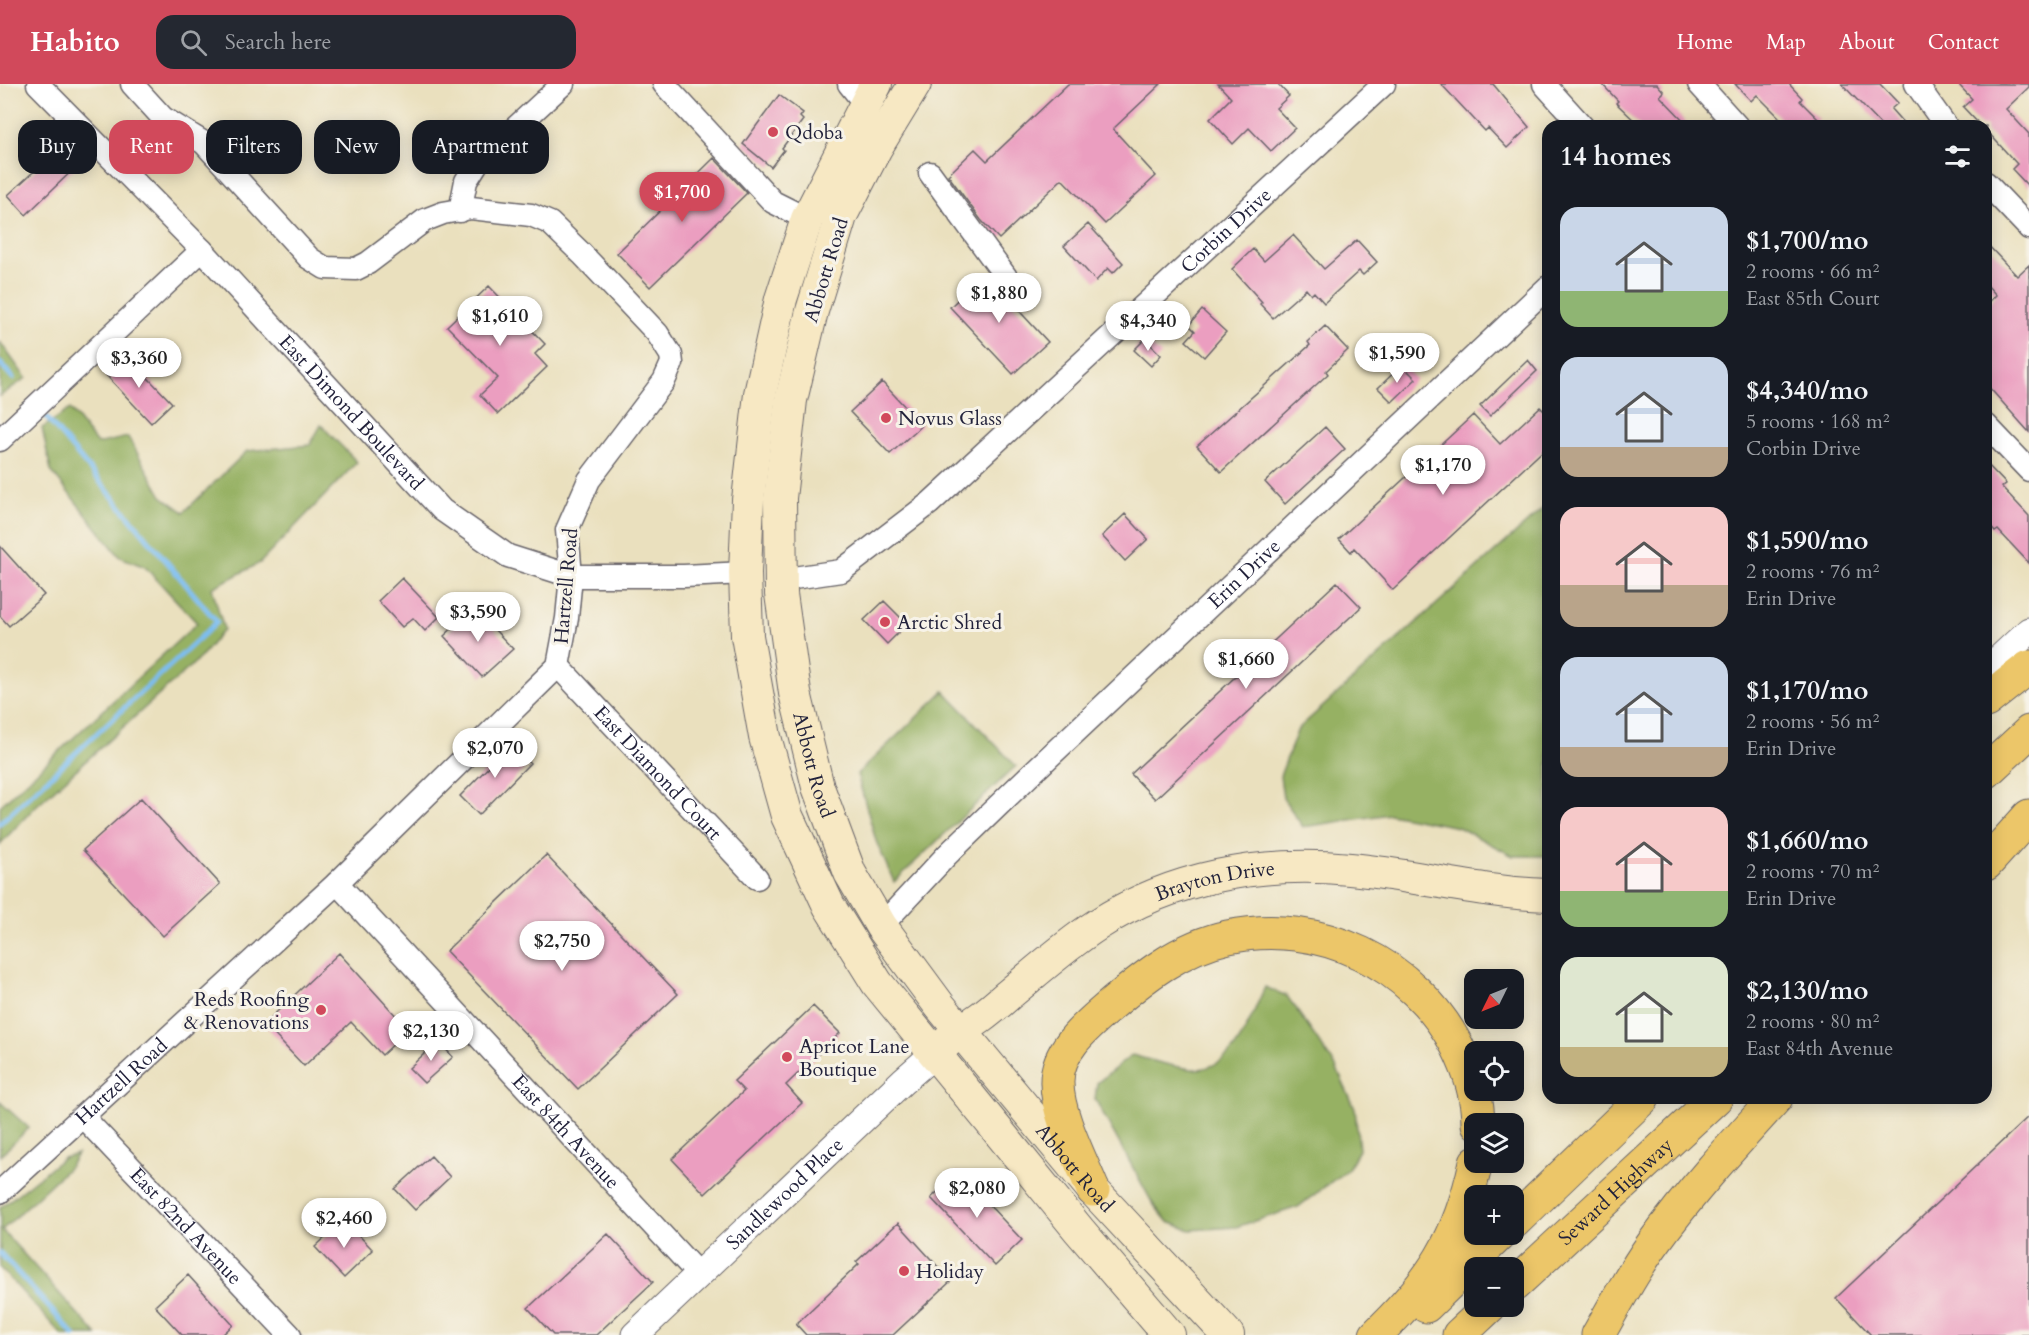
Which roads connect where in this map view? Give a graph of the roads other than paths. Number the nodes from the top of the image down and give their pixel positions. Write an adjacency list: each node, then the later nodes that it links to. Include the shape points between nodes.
1 (38, 84): 20 (street, East Dimond Boulevard)
2 (132, 84): 16 (street, Hartzell Road, via 163,118 204,144 309,258 325,268 356,269 425,220)
3 (563, 84): 16 (street, via 478,162 466,181)
4 (664, 84): 18 (street, via 773,202)
5 (915, 84): 17 (main road, Abbott Road)
6 (1384, 84): 28 (street, Corbin Drive, via 930,503 841,571)
7 (1544, 84): 11 (street)
8 (1699, 84): 12 (street)
9 (1916, 84): 13 (street)
10 (868, 89): 17 (main road, via 882,97 878,114 842,189); 18 (main road, Abbott Road)
11 (1577, 120)
12 (1732, 120)
13 (1942, 120)
14 (930, 172): 21 (street)
15 (1992, 189): 19 (street)
16 (460, 211): 27 (street, Hartzell Road, via 471,208 531,215 550,222 657,333 671,355 672,363 664,381 589,480 567,530)
17 (841, 216): 28 (main road, Abbott Road, via 812,311 791,400 780,498)
18 (807, 219): 26 (main road, Abbott Road, via 781,299 760,394 748,500)
19 (2029, 228)
20 (202, 250): 24 (street); 27 (street, East Dimond Boulevard, via 442,510 508,556)
21 (1006, 277)
22 (1540, 295): 43 (street, Erin Drive, via 1031,774)
23 (1992, 431): 25 (street)
24 (0, 440)
25 (2029, 470)
26 (745, 573): 27 (street, East Dimond Boulevard); 28 (main road); 45 (main road, Abbott Road, via 747,636 765,737 787,816 829,906 877,983)
27 (571, 576): 31 (street, Hartzell Road)
28 (780, 580): 43 (main road, Abbott Road, via 795,693 818,787 850,873)
29 (2029, 631): 30 (street)
30 (1992, 665)
31 (558, 666): 40 (street, East Diamond Court); 41 (street, Hartzell Road)
32 (2029, 667): 33 (highway)
33 (1992, 696)
34 (2029, 732): 35 (highway)
35 (1992, 766)
36 (2029, 809): 38 (highway)
37 (2029, 816): 39 (highway)
38 (1992, 843)
39 (1992, 857)
40 (757, 878)
41 (337, 882): 50 (street, Hartzell Road); 57 (street, East 84th Avenue)
42 (1542, 895): 44 (main road, Brayton Drive, via 1316,866 1251,869 1205,878 1143,900 1105,920)
43 (881, 926): 44 (main road, Abbott Road)
44 (959, 1030): 45 (main road, Brayton Drive); 52 (main road, Abbott Road)
45 (934, 1054): 56 (main road, Abbott Road); 57 (street, Sandlewood Place)
46 (1637, 1104): 54 (highway)
47 (1710, 1104): 58 (highway, Seward Highway)
48 (1771, 1104): 68 (highway, via 1662,1232)
49 (1478, 1113): 52 (highway, via 1462,1056 1438,1015 1407,982 1368,956 1317,938 1271,932 1228,937 1189,950 1155,969 1088,1024 1064,1055 1056,1081 1059,1102)
50 (82, 1117): 53 (street, Hartzell Road); 60 (street, East 82nd Avenue)
51 (1473, 1173): 65 (highway, via 1463,1211 1439,1262 1416,1294)
52 (1093, 1190): 64 (main road, Abbott Road)
53 (0, 1192)
54 (1524, 1212)
55 (1489, 1245): 66 (highway)
56 (1116, 1273): 62 (main road); 63 (main road, Abbott Road)
57 (698, 1274): 61 (street, Sandlewood Place)
58 (1524, 1276)
59 (1478, 1317): 67 (highway)
60 (290, 1335)
61 (635, 1335)
62 (1148, 1335)
63 (1169, 1335)
64 (1228, 1335)
65 (1376, 1335)
66 (1395, 1335)
67 (1459, 1335)
68 (1598, 1335)

